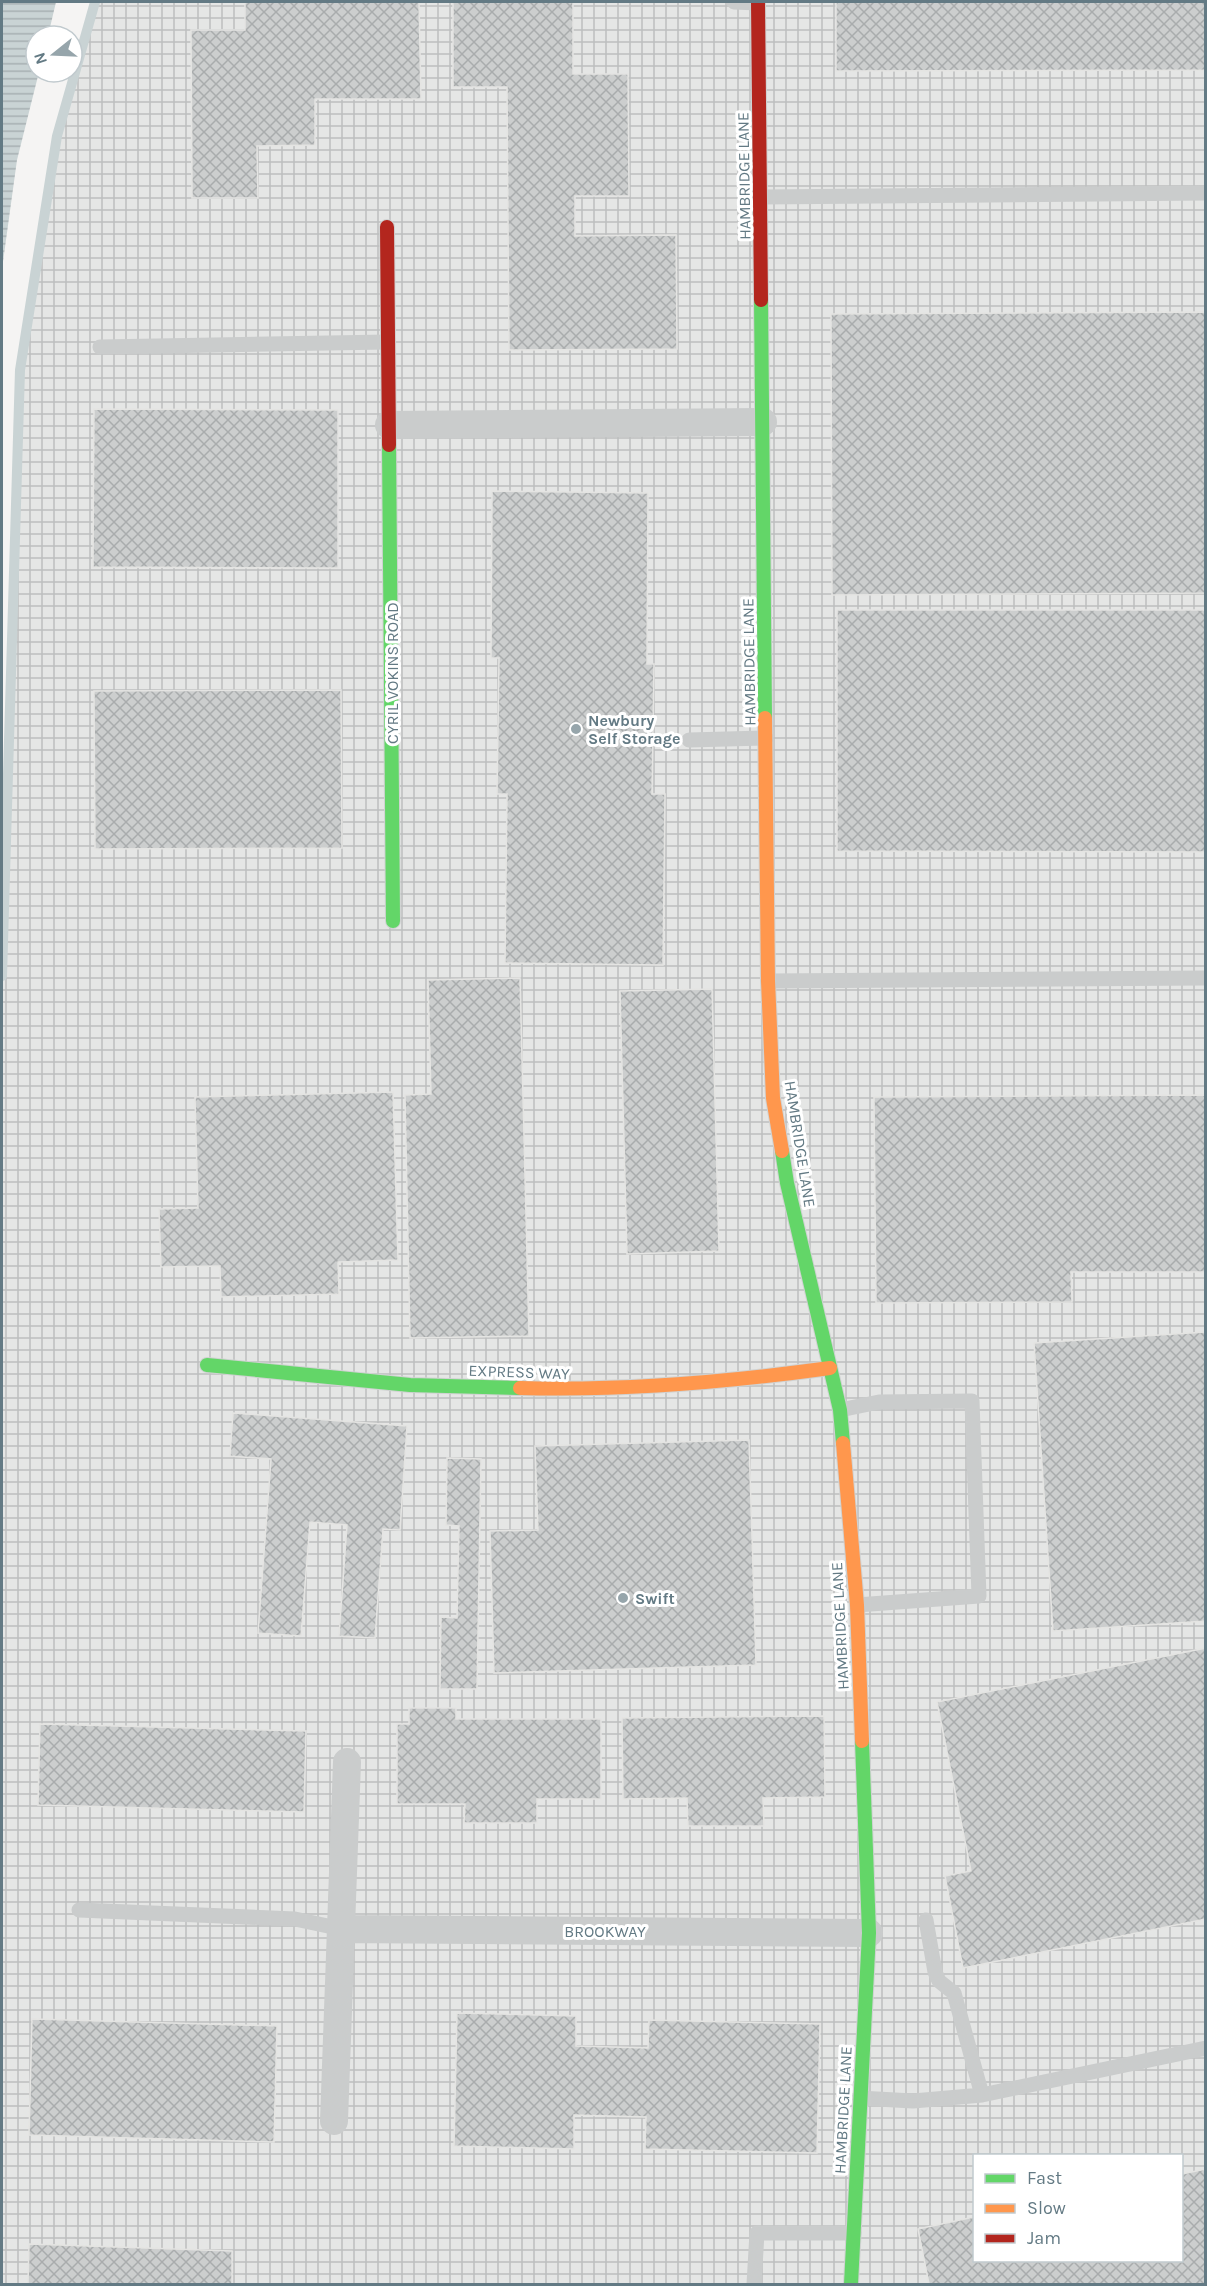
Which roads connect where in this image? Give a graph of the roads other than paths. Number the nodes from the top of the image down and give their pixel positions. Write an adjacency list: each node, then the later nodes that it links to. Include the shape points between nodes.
1 (734, 2): 2 (lane)
2 (758, 2): 4 (street, HAMBRIDGE LANE)
3 (1206, 193): 4 (lane)
4 (760, 197): 8 (street, HAMBRIDGE LANE)
5 (387, 227): 6 (street, CYRIL VOKINS ROAD)
6 (387, 342): 7 (lane); 9 (street, CYRIL VOKINS ROAD)
7 (100, 347)
8 (763, 422): 9 (street); 10 (street, HAMBRIDGE LANE)
9 (389, 425): 12 (street, CYRIL VOKINS ROAD)
10 (766, 738): 11 (lane); 14 (street, HAMBRIDGE LANE)
11 (689, 740)
12 (393, 921)
13 (1206, 978): 14 (lane)
14 (768, 981): 16 (street, HAMBRIDGE LANE, via 773,1098 787,1183)
15 (207, 1365): 16 (street, EXPRESS WAY, via 410,1386 578,1390 765,1377)
16 (830, 1368): 17 (street, HAMBRIDGE LANE)
17 (840, 1410): 18 (street, HAMBRIDGE LANE); 18 (lane, via 879,1402 972,1401 979,1596)
18 (857, 1605): 23 (street, HAMBRIDGE LANE)
19 (347, 1762): 22 (street)
20 (79, 1910): 22 (lane, via 295,1919)
21 (926, 1920): 25 (lane, via 934,1972 954,1993)
22 (342, 1929): 23 (street, BROOKWAY); 27 (street)
23 (869, 1933): 26 (street, HAMBRIDGE LANE)
24 (1206, 2049): 25 (lane)
25 (982, 2095): 26 (lane, via 914,2101)
26 (859, 2098): 28 (street, HAMBRIDGE LANE)
27 (334, 2121)
28 (854, 2233): 29 (lane, via 756,2233); 30 (street, HAMBRIDGE LANE)
29 (754, 2284)
30 (851, 2284)

